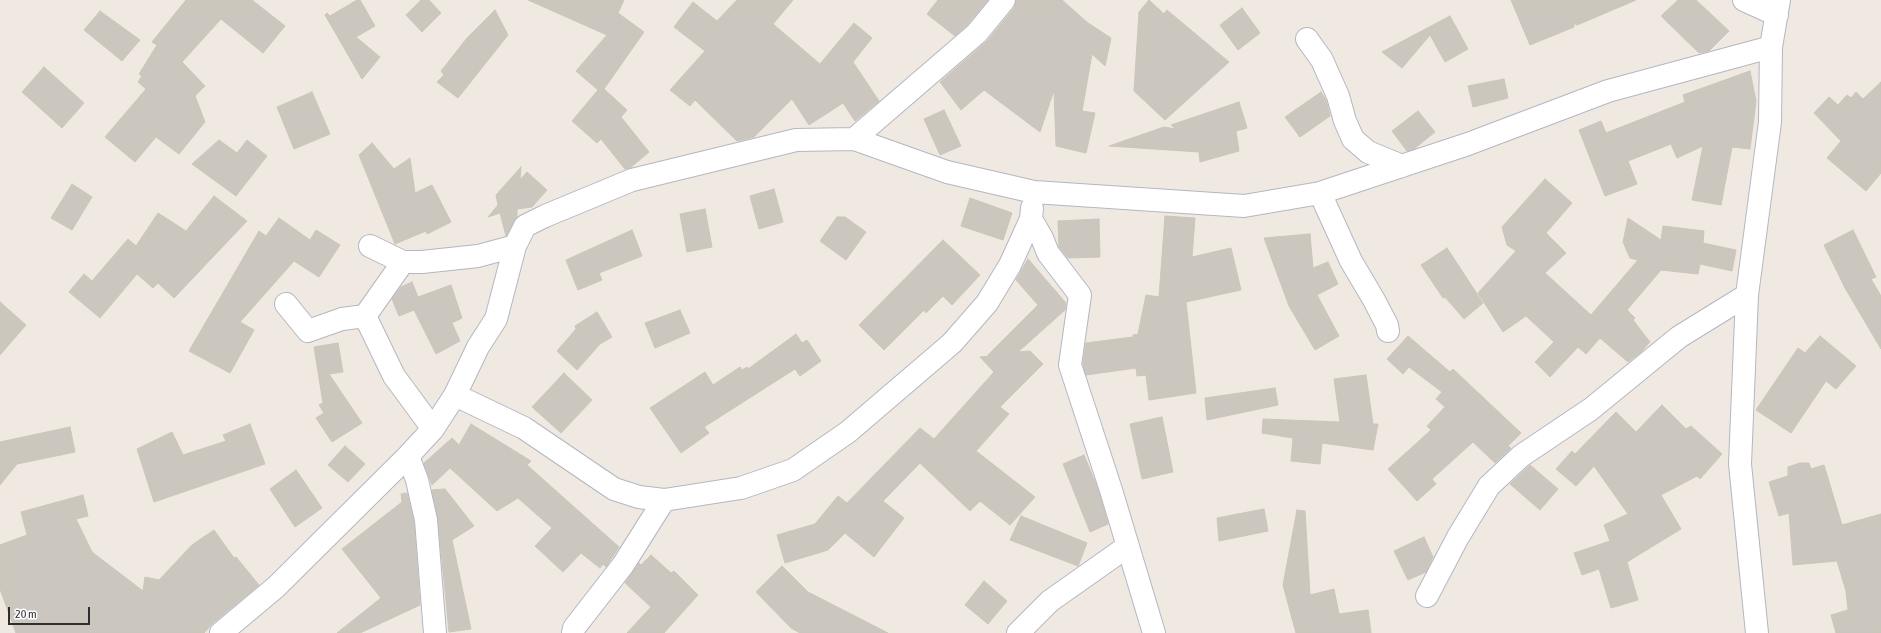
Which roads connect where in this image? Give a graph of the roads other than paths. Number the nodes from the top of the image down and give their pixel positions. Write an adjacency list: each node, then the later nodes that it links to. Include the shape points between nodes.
1 (1004, 0): 6 (street, via 977,33)
2 (1744, 0): 3 (street)
3 (1778, 7): 5 (street)
4 (1307, 39): 7 (street, via 1322,60 1353,139 1368,152)
5 (1771, 47): 7 (street, via 1608,91); 14 (street, via 1770,122)
6 (854, 139): 8 (street, via 947,172); 12 (street, via 796,140 632,180 525,226)
7 (1402, 166): 9 (street)
8 (1034, 192): 9 (street, via 1244,206); 10 (street)
9 (1320, 193): 17 (street, via 1351,261 1374,300)
10 (1031, 219): 21 (street, via 1010,265 987,303 952,343 848,432 793,470 741,488); 22 (street, via 1048,253 1080,295 1070,365)
11 (370, 246): 13 (street)
12 (515, 246): 13 (street, via 478,256); 18 (street, via 496,319 478,347)
13 (403, 262): 16 (street)
14 (1747, 295): 23 (street, via 1679,337 1591,409 1521,456 1488,486); 29 (street, via 1740,464)
15 (286, 304): 16 (street, via 308,331)
16 (365, 316): 19 (street, via 394,376)
17 (1388, 331)
18 (455, 395): 19 (street); 21 (street, via 524,428 614,489 639,497)
19 (433, 429): 20 (street)
20 (408, 456): 24 (street, via 276,587); 25 (street, via 417,480 426,520)
21 (664, 500): 26 (street, via 622,565 574,628)
22 (1128, 546): 27 (street, via 1050,601); 28 (street)
23 (1427, 596)
24 (220, 633)
25 (435, 633)
26 (573, 633)
27 (1018, 633)
28 (1154, 633)
29 (1757, 633)

